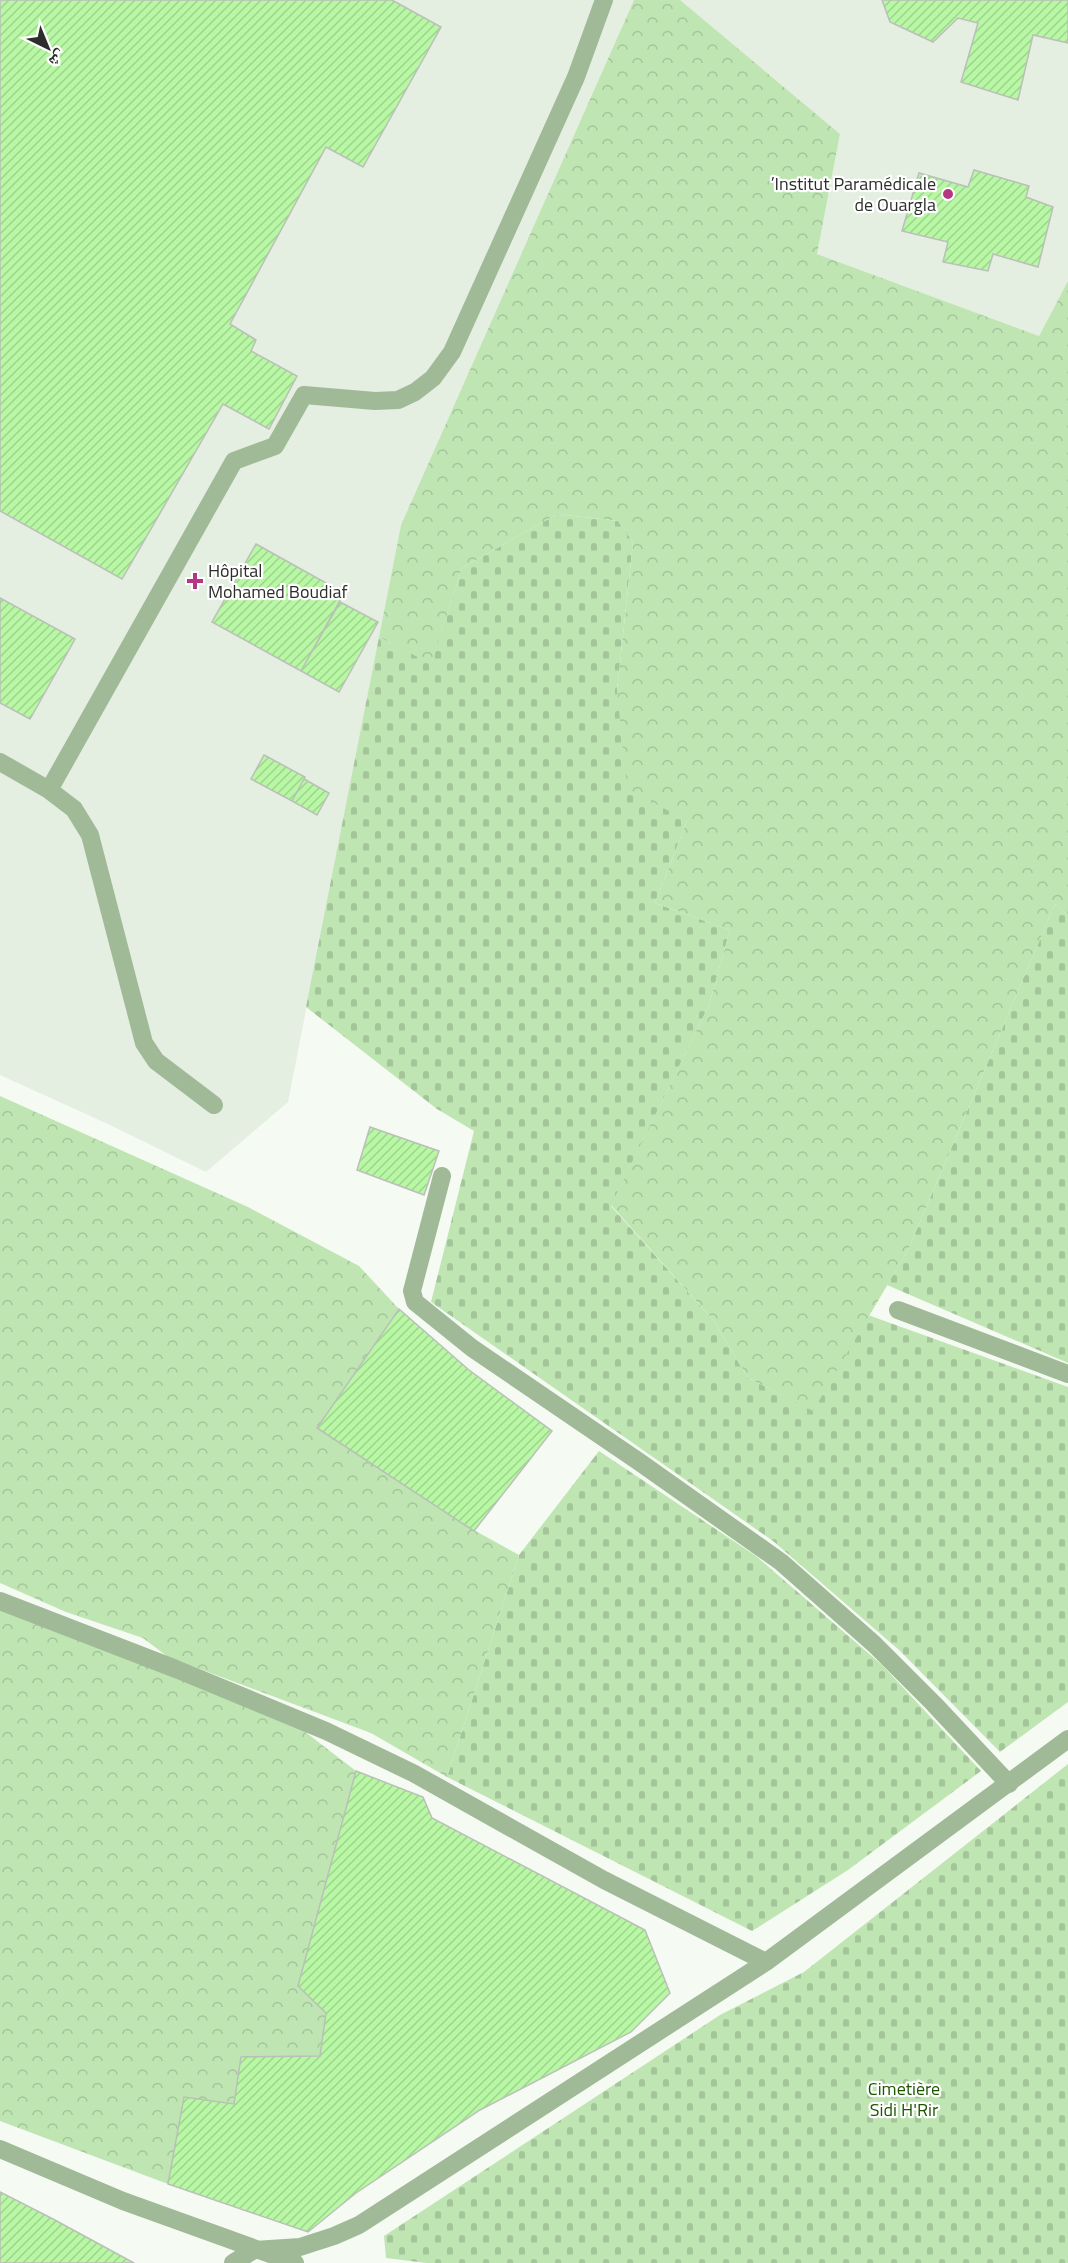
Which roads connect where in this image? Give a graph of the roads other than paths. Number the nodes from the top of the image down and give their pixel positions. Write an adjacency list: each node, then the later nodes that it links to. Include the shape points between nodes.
1 (604, 0): 3 (street, via 572,88 452,352 433,378 398,400 304,395 275,446 234,461)
2 (0, 762): 3 (street)
3 (49, 790): 4 (street, via 74,809 90,835 144,1043 156,1061)
4 (214, 1105)
5 (442, 1176): 10 (street, via 412,1291 415,1302 472,1348 781,1563 874,1644)
6 (898, 1311): 7 (street)
7 (1068, 1374)
8 (0, 1601): 11 (street, via 326,1731 413,1773 604,1880)
9 (1068, 1740): 10 (street)
10 (1009, 1784): 11 (street)
11 (766, 1962): 13 (street, via 358,2225 300,2247)
12 (0, 2149): 13 (street)
13 (254, 2250): 14 (street); 15 (street)
14 (233, 2263)
15 (295, 2263)

